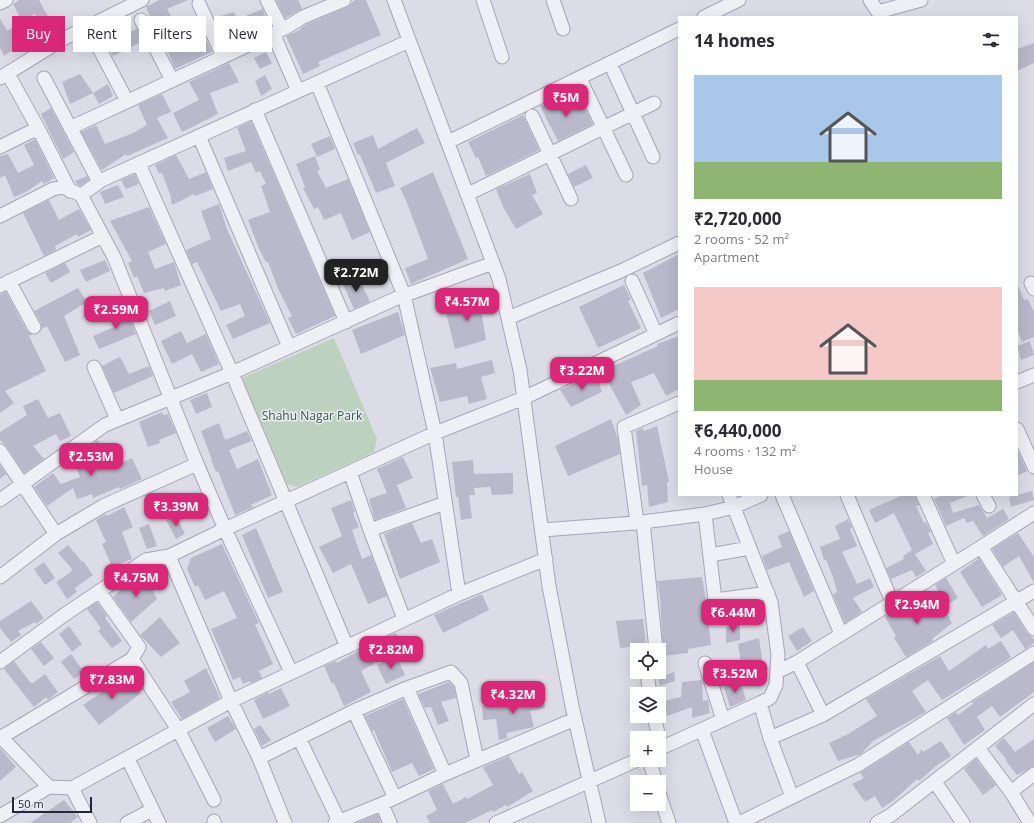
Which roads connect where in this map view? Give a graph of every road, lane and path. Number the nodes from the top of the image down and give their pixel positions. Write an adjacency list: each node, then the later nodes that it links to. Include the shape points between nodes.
1 (6, 0): 11 (street)
2 (142, 0): 23 (street, via 62,39)
3 (267, 0): 16 (street)
4 (344, 0): 16 (street, via 303,17)
5 (394, 0): 17 (street)
6 (484, 0): 21 (street)
7 (553, 0): 14 (street)
8 (739, 0): 13 (street)
9 (870, 0): 10 (street, via 878,12)
10 (921, 0)
11 (0, 3)
12 (199, 4): 20 (street)
13 (706, 16)
14 (563, 29)
15 (678, 29): 38 (street)
16 (278, 31): 20 (street); 28 (street)
17 (409, 41): 26 (street); 38 (street)
18 (101, 52): 29 (street)
19 (158, 52): 25 (street)
20 (223, 56): 25 (street)
21 (502, 57)
22 (614, 72): 32 (street)
23 (4, 76): 36 (street)
24 (44, 78): 34 (street)
25 (172, 80): 29 (street)
26 (317, 83): 28 (street); 54 (street)
27 (582, 83): 35 (street)
28 (298, 91): 31 (street)
29 (127, 101): 34 (street)
30 (654, 103): 32 (street)
31 (255, 110): 37 (street); 56 (street)
32 (633, 113): 35 (street); 41 (street)
33 (532, 116): 40 (street)
34 (70, 128): 44 (street)
35 (603, 128): 40 (street); 43 (street)
36 (40, 132): 39 (street, via 32,131); 45 (street)
37 (199, 136): 42 (street); 60 (street)
38 (448, 142): 46 (street)
39 (0, 147)
40 (550, 154): 46 (street); 47 (street)
41 (653, 157)
42 (139, 164): 44 (street); 62 (street)
43 (626, 175)
44 (99, 182): 45 (street)
45 (76, 193): 48 (street, via 63,187 53,189); 49 (street)
46 (468, 194): 51 (street)
47 (571, 199)
48 (0, 216)
49 (103, 236): 53 (street); 66 (street, via 114,256)
50 (678, 242): 55 (street, via 621,271)
51 (493, 263): 54 (street); 55 (street)
52 (632, 281): 59 (street)
53 (5, 284): 58 (street)
54 (404, 295): 56 (street); 70 (street)
55 (508, 318): 65 (street)
56 (346, 322): 60 (street)
57 (678, 323): 59 (street)
58 (34, 327)
59 (656, 334): 65 (street)
60 (289, 347): 62 (street)
61 (94, 367): 68 (street)
62 (232, 373): 66 (street); 82 (street)
63 (1034, 375): 64 (street)
64 (1018, 382)
65 (524, 398): 70 (street); 90 (street)
66 (171, 399): 68 (street); 72 (street)
67 (678, 403): 87 (street, via 624,427)
68 (117, 419): 75 (street)
69 (1018, 431): 73 (street)
70 (435, 433): 74 (street); 83 (street)
71 (0, 451): 75 (street)
72 (197, 464): 88 (street); 91 (street, via 103,506)
73 (1034, 467)
74 (350, 472): 82 (street); 89 (street)
75 (22, 484): 81 (street); 91 (street)
76 (729, 496): 84 (street)
77 (759, 496): 84 (street)
78 (782, 496): 107 (street)
79 (847, 496): 103 (street)
80 (923, 496): 97 (street)
81 (0, 500)
82 (286, 502): 88 (street); 109 (street)
83 (445, 503): 89 (street); 102 (street)
84 (734, 508): 86 (street); 93 (street)
85 (1034, 513): 92 (street)
86 (705, 514): 87 (street); 94 (street)
87 (640, 522): 90 (street); 108 (street)
88 (225, 529): 95 (street); 115 (street)
89 (370, 530): 105 (street)
90 (542, 530): 96 (street)
91 (56, 534): 98 (street)
92 (981, 547): 97 (street); 104 (street)
93 (750, 548): 94 (street); 101 (street)
94 (710, 555): 101 (street, via 716,605)
95 (169, 556): 99 (street, via 146,560); 118 (street)
96 (546, 559): 102 (street); 123 (street)
97 (954, 564): 103 (street)
98 (2, 572)
99 (100, 591): 111 (street, via 139,647); 112 (street)
100 (1034, 591): 104 (street)
101 (768, 593): 116 (street, via 772,602 778,655)
102 (459, 594): 105 (street)
103 (892, 602): 107 (street)
104 (1016, 602): 106 (street); 122 (street)
105 (404, 618): 109 (street)
106 (1034, 629)
107 (841, 634): 113 (street)
108 (655, 643)
109 (347, 647): 115 (street)
110 (1034, 653): 143 (street, via 858,765)
111 (132, 659): 126 (street); 127 (street)
112 (0, 662)
113 (797, 662): 116 (street); 122 (street)
114 (704, 663): 124 (street)
115 (291, 672): 118 (street)
116 (777, 672): 119 (street, via 774,692)
117 (407, 688): 121 (street); 134 (street, via 451,672 461,683); 136 (street)
118 (231, 701): 126 (street); 132 (street)
119 (760, 704): 124 (street); 129 (street)
120 (1034, 704): 131 (street)
121 (354, 711): 128 (street); 144 (street)
122 (823, 715): 129 (street)
123 (575, 718): 134 (street); 138 (street)
124 (723, 720): 125 (street)
125 (702, 730): 130 (street); 160 (street)
126 (179, 731): 133 (street); 145 (street)
127 (0, 737): 140 (street)
128 (299, 738): 132 (street); 151 (street)
129 (770, 738): 143 (street)
130 (666, 742)
131 (978, 748): 139 (street); 142 (street)
132 (259, 758): 155 (street)
133 (128, 759): 141 (street); 147 (street)
134 (477, 760): 136 (street)
135 (630, 763): 138 (street)
136 (445, 774): 144 (street)
137 (1034, 774): 142 (street)
138 (590, 781): 157 (street); 158 (street)
139 (935, 782): 150 (street); 162 (street)
140 (48, 787): 141 (street); 149 (street)
141 (72, 788): 152 (street)
142 (1011, 792): 163 (street)
143 (792, 797): 160 (street)
144 (394, 798): 146 (street)
145 (214, 800)
146 (382, 804): 151 (street); 156 (street)
147 (152, 810): 153 (street); 154 (street)
148 (664, 811): 159 (street)
149 (0, 816)
150 (894, 819): 161 (street)
151 (337, 822)
152 (90, 823)
153 (126, 823)
154 (159, 823)
155 (285, 823)
156 (390, 823)
157 (496, 823)
158 (599, 823)
159 (668, 823)
160 (738, 823)
161 (877, 823)
162 (963, 823)
163 (1030, 823)

